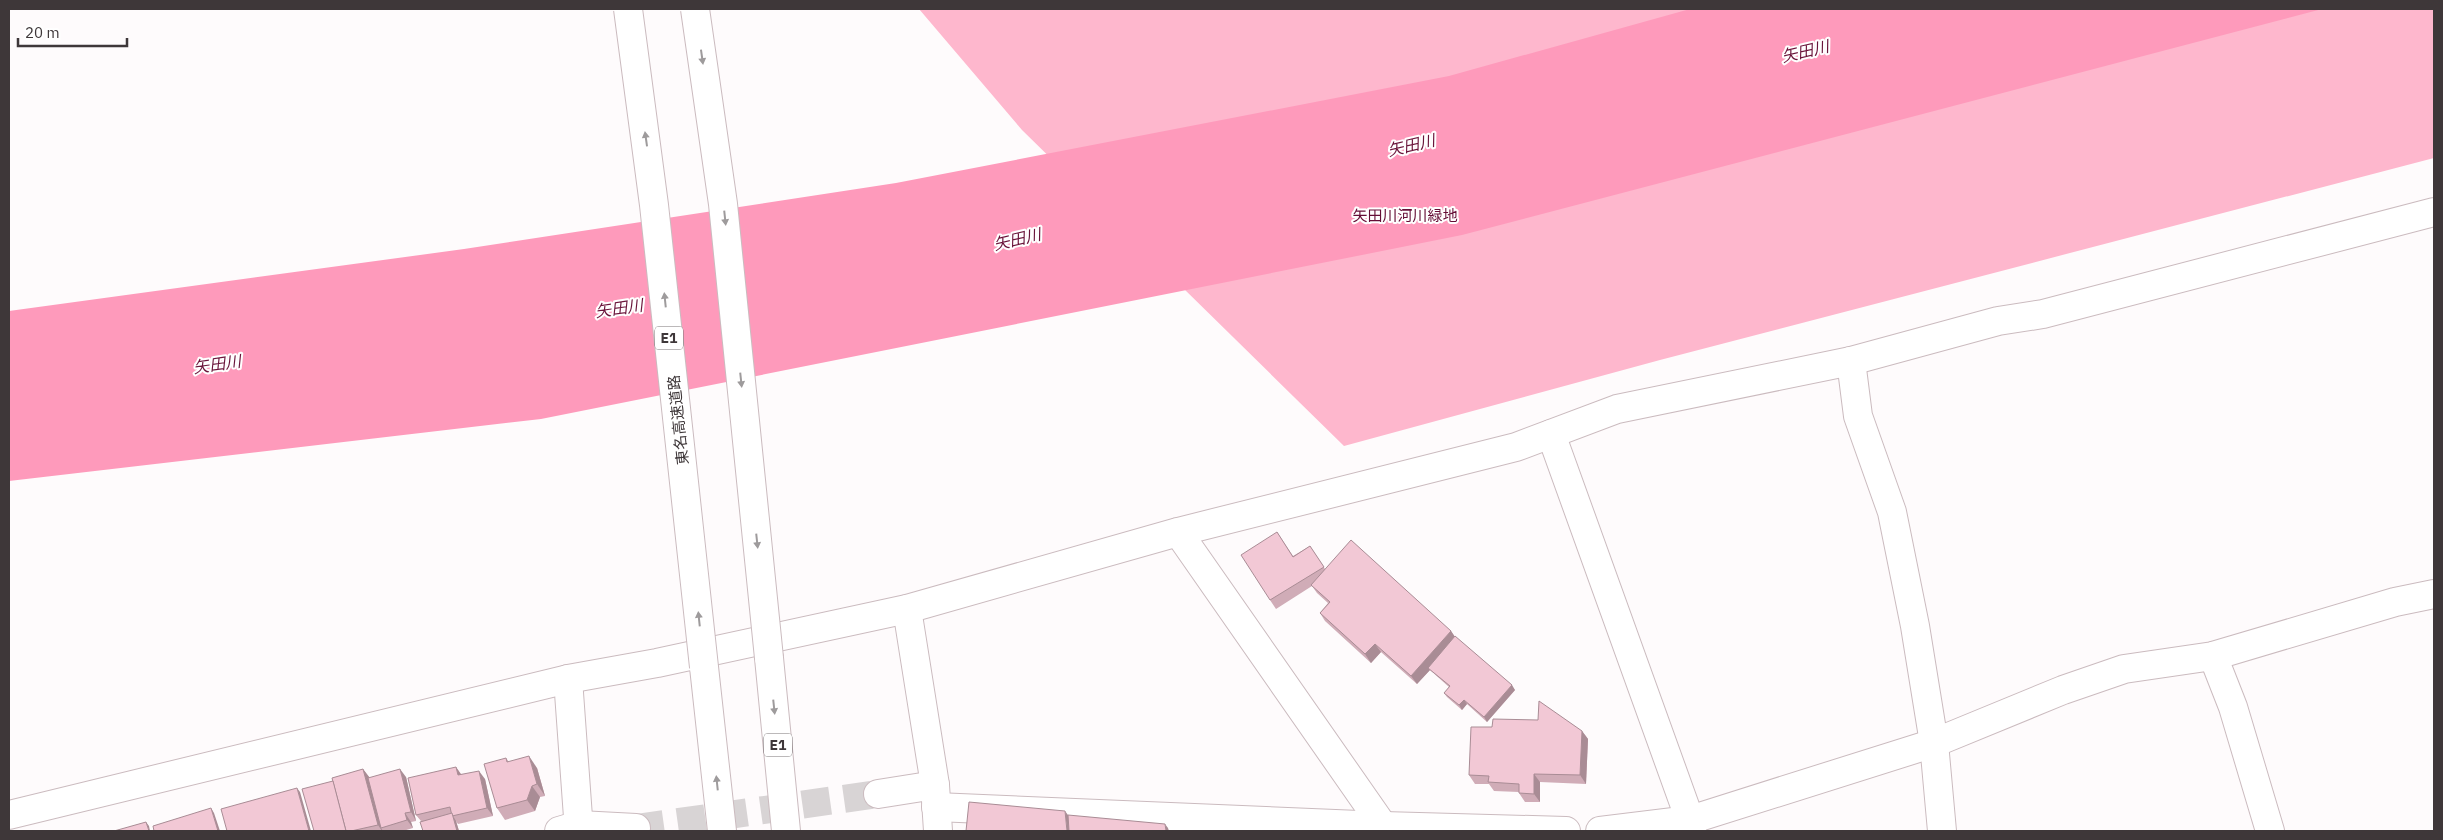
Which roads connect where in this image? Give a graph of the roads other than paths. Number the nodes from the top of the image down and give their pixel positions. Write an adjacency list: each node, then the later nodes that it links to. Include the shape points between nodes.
1 (628, 9): 19 (main road, 東名高速道路 / E1, one-way to 1, bridge, via 654,205)
2 (695, 9): 20 (main road, E1, one-way to 20, bridge, via 723,204)
3 (2434, 212): 4 (main road)
4 (1851, 361): 5 (main road, via 1617,409); 11 (main road, via 1858,416 1892,512)
5 (1552, 434): 6 (main road, via 1516,447); 15 (main road)
6 (1178, 532): 8 (main road); 18 (main road)
7 (2434, 594): 9 (main road, via 2395,602)
8 (907, 609): 10 (main road, via 657,664); 13 (main road)
9 (2213, 656): 11 (main road, via 2124,669 2063,690); 24 (main road, via 2234,706)
10 (568, 679): 14 (main road); 17 (main road)
11 (1934, 743): 15 (main road); 23 (main road)
12 (878, 794): 13 (main road)
13 (937, 808): 18 (main road)
14 (9, 815)
15 (1691, 826): 22 (main road)
16 (636, 828): 17 (main road)
17 (572, 829)
18 (1384, 829): 21 (main road)
19 (722, 831)
20 (786, 831)
21 (1566, 831)
22 (1600, 831)
23 (1942, 831)
24 (2270, 831)

